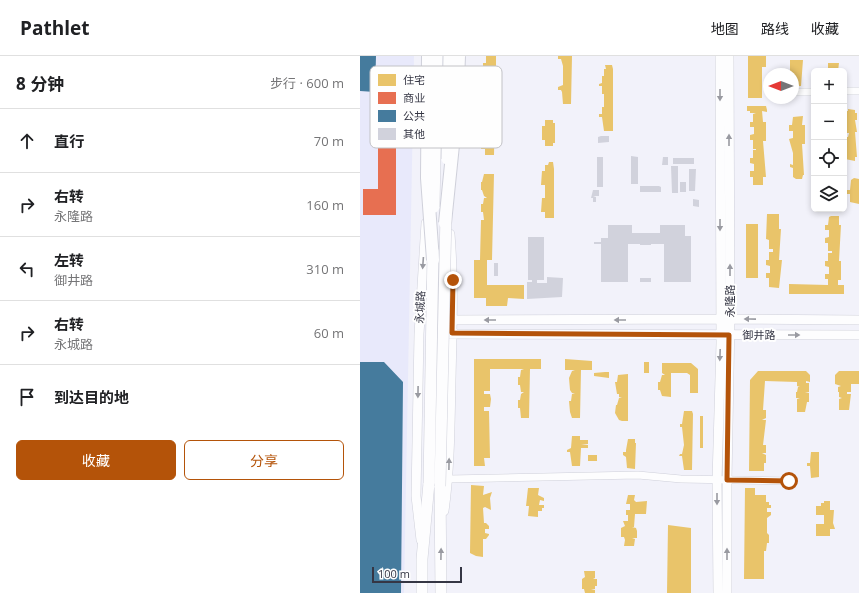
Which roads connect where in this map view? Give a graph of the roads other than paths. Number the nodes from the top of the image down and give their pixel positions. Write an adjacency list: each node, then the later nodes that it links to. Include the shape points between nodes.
1 (436, 56): 6 (main road, bridge); 7 (street, 永城路, one-way to 7)
2 (450, 56): 8 (main road, bridge); 9 (street, 永城路)
3 (459, 56): 10 (highway, bridge)
4 (720, 56): 23 (street, 永隆路, one-way to 23)
5 (729, 56): 23 (street, 永隆路, one-way to 5)
6 (436, 66)
7 (436, 66)
8 (450, 66)
9 (450, 66)
10 (459, 66)
11 (847, 91): 12 (street)
12 (859, 91)
13 (799, 92): 14 (street)
14 (811, 92)
15 (428, 148): 22 (highway, bridge)
16 (432, 148): 24 (street, 永城路, one-way to 24)
17 (435, 148): 22 (main road, bridge)
18 (447, 148): 21 (main road, bridge)
19 (448, 148): 25 (street, 永城路, via 448,214)
20 (453, 148): 21 (highway, bridge)
21 (445, 223): 34 (main road, bridge)
22 (433, 260): 34 (main road, bridge)
23 (725, 319): 25 (street, 御井路, one-way to 25); 26 (street, 御井路, one-way to 23); 29 (street, 永隆路)
24 (420, 320): 25 (street, 御井路); 28 (street, 永城路)
25 (453, 320): 27 (street, 永城路)
26 (859, 320)
27 (452, 333): 28 (street, 御井路); 29 (street, 御井路); 34 (street, 永城路, one-way to 27)
28 (419, 334): 35 (street, 永城路, one-way to 35, via 416,496)
29 (724, 335): 30 (street, 御井路, one-way to 30); 31 (street, 永隆路, one-way to 31); 32 (street, 永隆路)
30 (859, 335)
31 (717, 480): 32 (street); 34 (street, via 638,475); 38 (street, 永隆路, one-way to 38)
32 (727, 480): 33 (street); 39 (street, 永隆路, one-way to 32)
33 (789, 481)
34 (439, 483): 35 (main road, 永城路); 37 (main road, 永城路, one-way to 34)
35 (422, 558): 36 (main road, 永城路)
36 (422, 593)
37 (440, 593)
38 (718, 593)
39 (727, 593)

